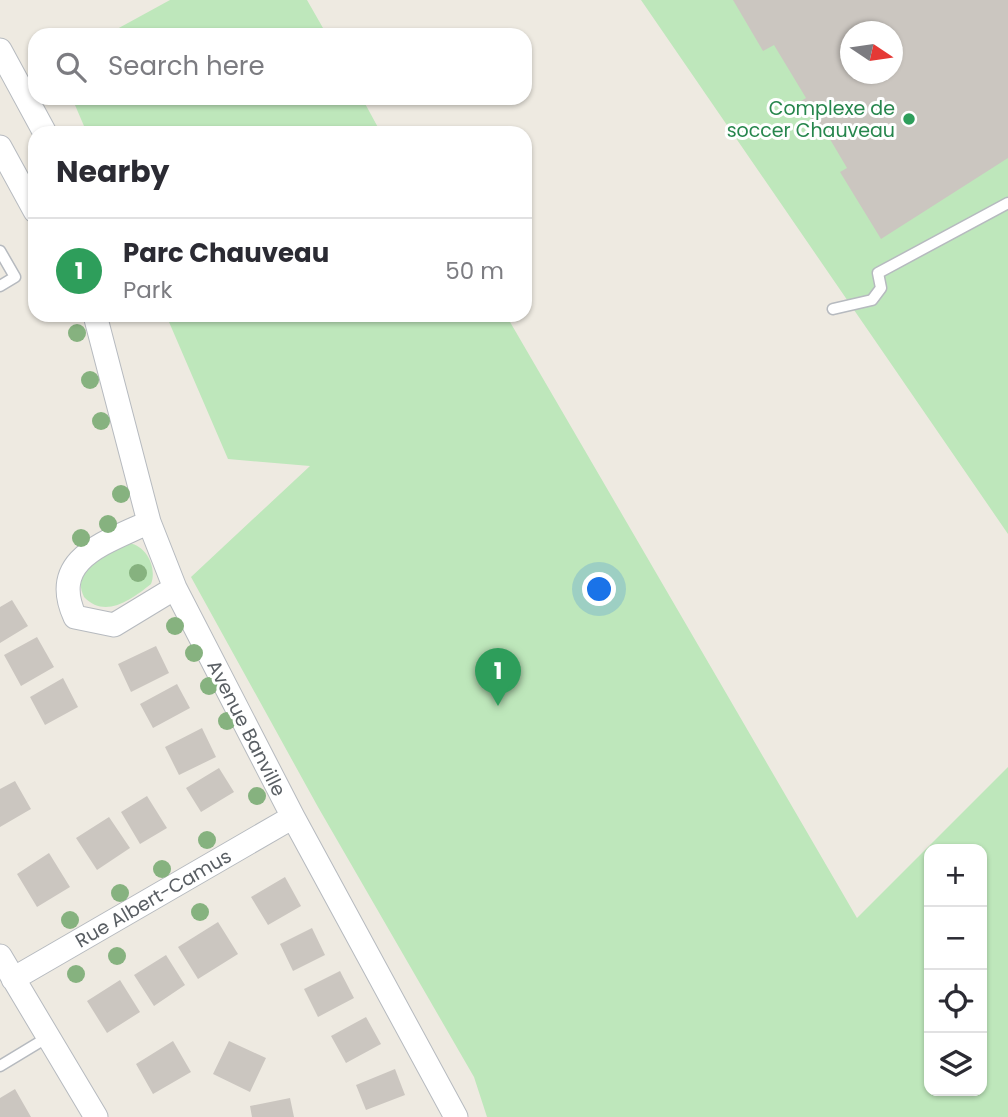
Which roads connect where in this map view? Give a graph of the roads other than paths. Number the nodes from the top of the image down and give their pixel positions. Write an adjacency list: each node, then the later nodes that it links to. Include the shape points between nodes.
1 (0, 50): 2 (street)
2 (28, 101)
3 (30, 105): 4 (street)
4 (42, 126)
5 (0, 147): 6 (street)
6 (28, 198)
7 (1008, 203): 10 (lane, via 878,272 881,288 872,300)
8 (0, 251): 9 (lane, via 15,277)
9 (0, 286)
10 (833, 309)
11 (97, 322): 12 (street, Avenue Banville)
12 (149, 522): 13 (street, Avenue Banville); 13 (street, via 84,554 69,576 67,599 75,617 114,625)
13 (175, 588): 14 (street, Avenue Banville)
14 (293, 817): 16 (street, Rue Albert-Camus); 20 (street, Avenue Banville)
15 (0, 956): 16 (street)
16 (13, 979): 17 (street)
17 (48, 1037): 18 (lane); 19 (street)
18 (0, 1066)
19 (96, 1117)
20 (456, 1117)

